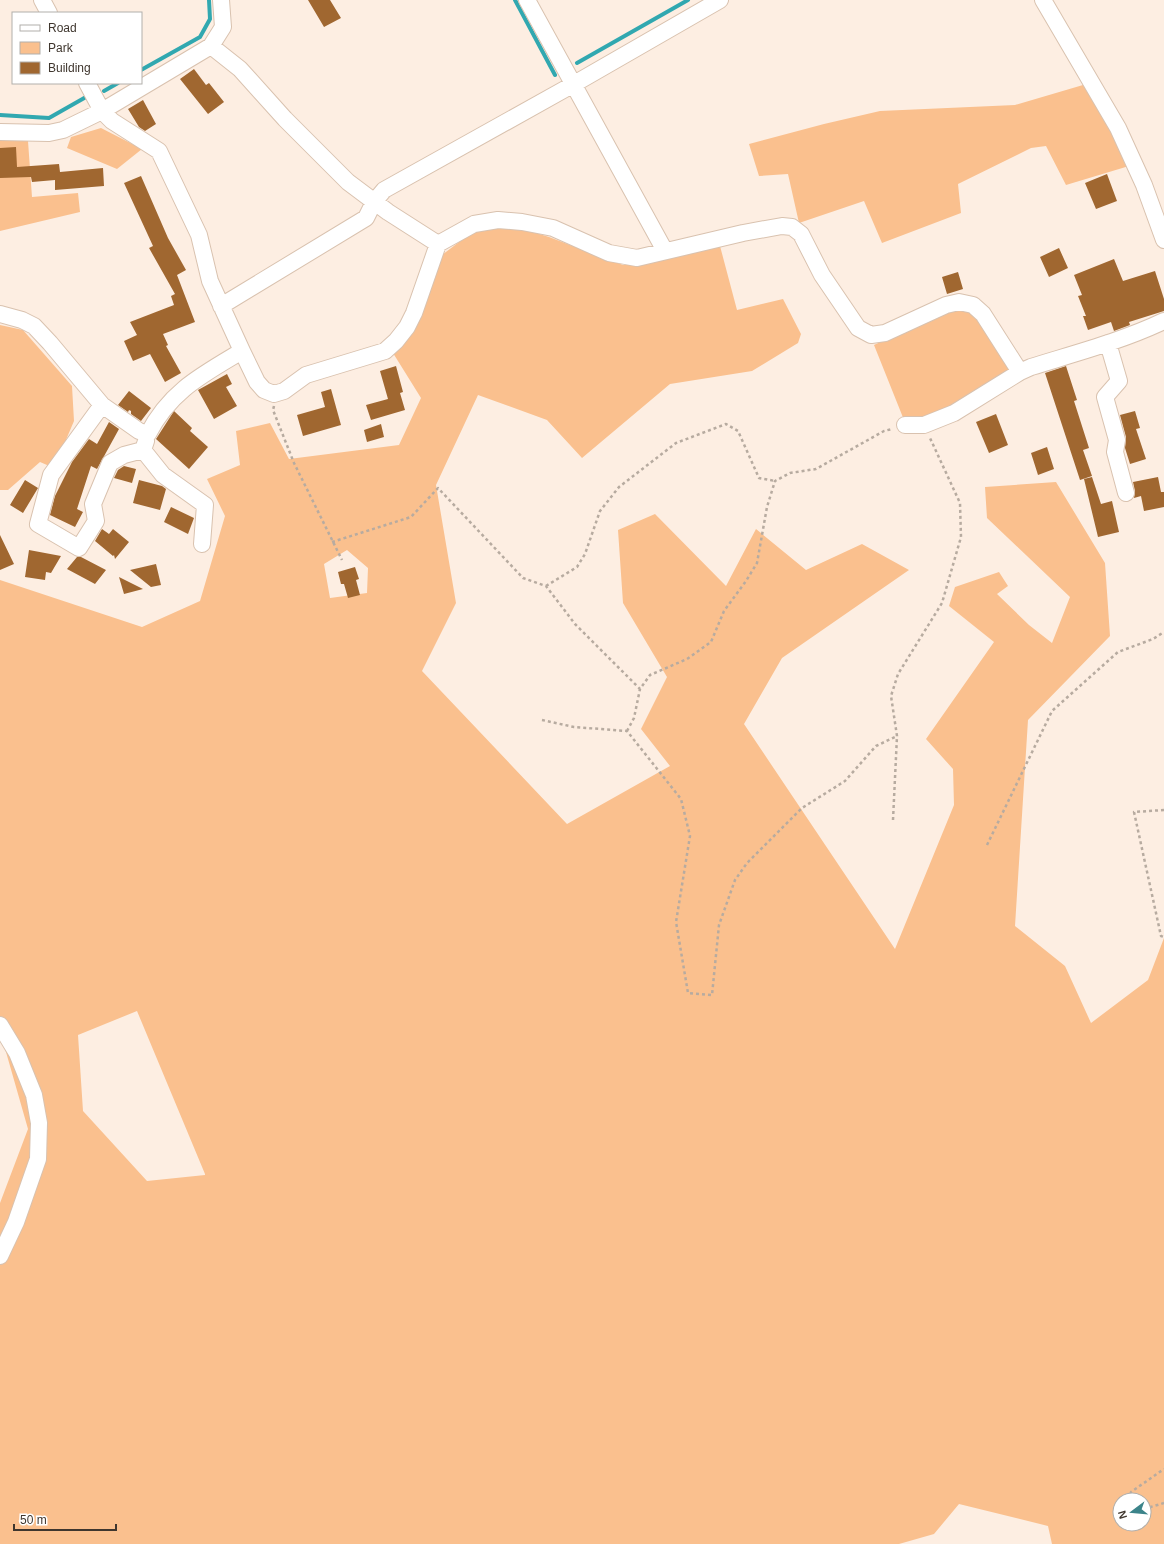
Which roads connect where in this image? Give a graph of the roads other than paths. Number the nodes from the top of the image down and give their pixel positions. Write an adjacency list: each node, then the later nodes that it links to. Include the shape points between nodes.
1 (42, 0): 6 (street)
2 (221, 0): 7 (street, via 223,27)
3 (527, 0): 9 (street)
4 (720, 0): 9 (street)
5 (1043, 0): 13 (street, via 1118,128 1144,185)
6 (48, 12)
7 (211, 46): 10 (street); 12 (street, via 240,69 285,119 348,182)
8 (88, 84): 10 (street)
9 (574, 84): 12 (street, via 384,190); 15 (street)
10 (102, 111): 11 (street, via 63,130 49,133); 16 (street, via 112,121 158,151 200,235 210,282)
11 (0, 132)
12 (374, 202): 14 (street); 16 (street, via 366,218)
13 (1164, 240)
14 (438, 244): 15 (street, via 474,224 498,220 553,228 609,253 637,258); 20 (street, via 414,313 396,341 385,351 306,375 284,391 274,394 264,390 257,382)
15 (665, 251): 21 (street, via 742,233 782,226 792,227 801,234 822,275 858,328 871,335 885,333 946,304 959,302 973,305 983,314)
16 (221, 306): 20 (street)
17 (0, 314): 22 (street, via 34,326)
18 (1164, 321): 19 (street)
19 (1108, 343): 21 (street); 26 (street, via 1119,381 1105,397 1117,440 1115,452)
20 (242, 351): 24 (street, via 192,381 176,395 156,419)
21 (1020, 372): 23 (street, via 954,413 924,426)
22 (102, 405): 24 (street, via 139,431); 25 (street, via 51,475 38,524 79,548 96,521 93,504 110,464 124,455)
23 (905, 425)
24 (148, 434): 25 (street)
25 (143, 450): 27 (street, via 163,475 205,505)
26 (1126, 493)
27 (202, 544)
28 (0, 1025): 29 (street, via 17,1053 34,1095 39,1123 38,1159 16,1222)
29 (0, 1256)

